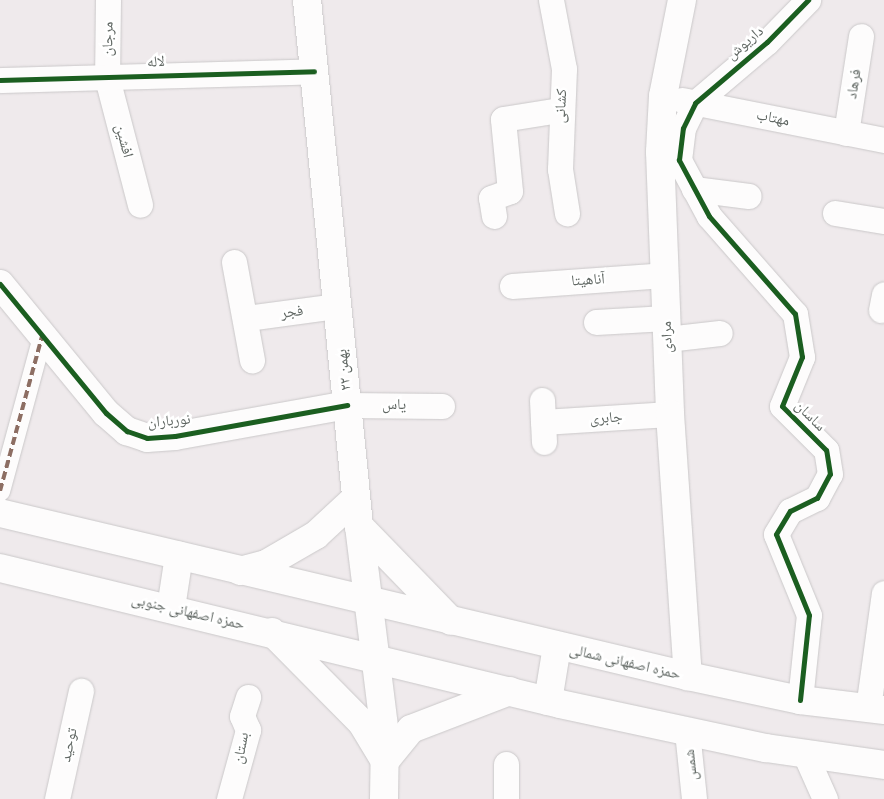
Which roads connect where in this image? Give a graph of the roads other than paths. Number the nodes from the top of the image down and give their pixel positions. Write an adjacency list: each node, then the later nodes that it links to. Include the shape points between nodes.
1 (108, 0): 8 (street, مرجان)
2 (307, 0): 7 (main road, ۲۲ بهمن)
3 (551, 0): 12 (street, کشانی, via 564,69)
4 (682, 0): 10 (main road, مرادی)
5 (808, 0): 11 (street, داریوش, via 768,42)
6 (861, 36): 13 (street, فرهاد)
7 (314, 71): 8 (street, لاله); 26 (main road, ۲۲ بهمن)
8 (107, 78): 9 (street, لاله); 17 (street, افشین)
9 (0, 80)
10 (663, 96): 11 (street, مهتاب); 23 (main road, مرادی, via 660,152)
11 (695, 103): 13 (street, مهتاب); 15 (street, ساسان, via 683,128 679,160)
12 (559, 110): 18 (street, کشانی, via 560,169); 20 (street, via 503,119 510,191 491,198)
13 (846, 133): 14 (street, مهتاب)
14 (884, 140)
15 (694, 189): 16 (street); 55 (street, ساسان, via 709,216 795,314 802,357 782,406 826,450 830,474 817,498 790,511 776,534 809,615)
16 (749, 196)
17 (140, 205)
18 (567, 213)
19 (835, 213): 21 (street)
20 (494, 216)
21 (884, 221)
22 (234, 262): 27 (street)
23 (664, 275): 25 (street, آناهیتا); 29 (main road, مرادی)
24 (0, 284): 31 (main road, نورباران)
25 (512, 286)
26 (337, 306): 27 (street, فجر); 33 (main road, ۲۲ بهمن)
27 (247, 318): 32 (street)
28 (596, 322): 29 (street)
29 (666, 328): 30 (street); 35 (main road, مرادی)
30 (720, 333)
31 (42, 336): 33 (main road, نورباران, via 106,413 127,431 147,438); 37 (street)
32 (252, 360)
33 (347, 405): 34 (street, یاس); 38 (main road, ۲۲ بهمن)
34 (442, 406)
35 (670, 414): 36 (street, جابری); 51 (main road, مرادی)
36 (543, 421)
37 (0, 491)
38 (356, 498): 40 (main road, ۲۲ بهمن); 43 (main road, via 316,535 266,564)
39 (0, 513): 41 (main road)
40 (359, 526): 45 (main road, ۲۲ بهمن); 47 (main road)
41 (179, 556): 43 (main road); 46 (main road)
42 (0, 568): 46 (main road, حمزه اصفهانی جنوبی)
43 (240, 571): 45 (main road)
44 (884, 593): 57 (street)
45 (368, 602): 47 (main road, حمزه اصفهانی شمالی); 50 (main road, ۲۲ بهمن)
46 (171, 608): 48 (main road, حمزه اصفهانی جنوبی)
47 (452, 622): 49 (main road, حمزه اصفهانی شمالی)
48 (272, 632): 50 (main road, حمزه اصفهانی جنوبی); 60 (main road, via 362,723)
49 (557, 646): 51 (main road, حمزه اصفهانی شمالی); 56 (main road)
50 (375, 656): 53 (main road); 60 (main road, ۲۲ بهمن)
51 (688, 676): 55 (main road, حمزه اصفهانی شمالی)
52 (81, 691): 63 (street, توحید)
53 (510, 691): 56 (main road); 60 (main road, via 411,729)
54 (248, 697): 64 (street, بستان, via 242,716 248,730)
55 (800, 700): 57 (main road, حمزه اصفهانی شمالی)
56 (548, 701): 58 (main road)
57 (876, 709)
58 (687, 731): 59 (main road); 67 (street, شمس)
59 (805, 754): 62 (main road); 68 (street)
60 (385, 762): 65 (main road, ۲۲ بهمن)
61 (506, 764): 66 (street)
62 (884, 765)
63 (57, 799)
64 (229, 799)
65 (384, 799)
66 (506, 799)
67 (694, 799)
68 (825, 799)

